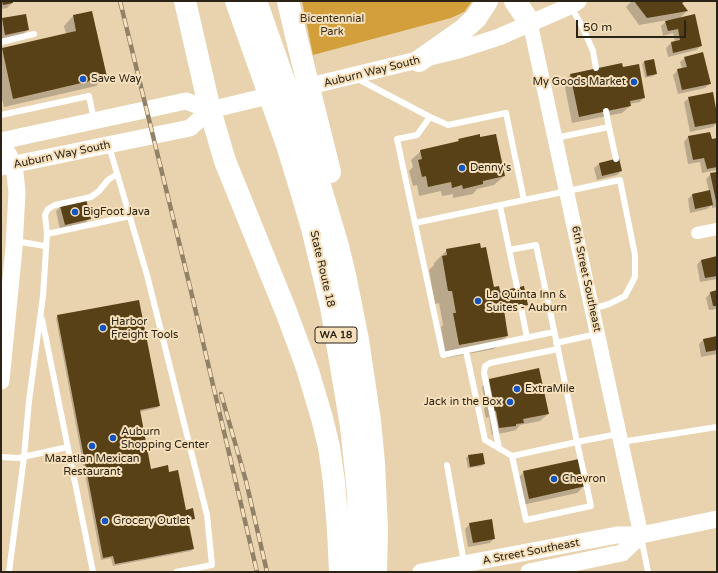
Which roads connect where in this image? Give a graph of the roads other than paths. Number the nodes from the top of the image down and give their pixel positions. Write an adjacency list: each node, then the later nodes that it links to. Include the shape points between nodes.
1 (185, 1): 17 (highway)
2 (236, 1): 13 (highway, State Route 18 / WA 18)
3 (256, 1): 13 (highway, State Route 18 / WA 18)
4 (288, 1): 24 (highway, via 297,40)
5 (487, 1): 14 (highway, via 476,18 463,30)
6 (515, 1): 10 (highway)
7 (528, 1): 10 (highway)
8 (547, 1): 10 (main road, Auburn Way South)
9 (574, 4): 10 (main road, Auburn Way South); 15 (lane, via 593,51)
10 (530, 23): 14 (main road, Auburn Way South, via 459,50); 23 (street, 6th Street Southeast)
11 (34, 34): 12 (lane)
12 (1, 42)
13 (262, 47): 24 (highway, State Route 18 / WA 18)
14 (419, 61): 16 (main road, Auburn Way South)
15 (596, 68)
16 (353, 77): 17 (main road, Auburn Way South); 20 (lane)
17 (210, 110): 21 (main road, via 186,101); 26 (main road, Auburn Way South, via 190,128); 70 (highway, via 226,161 307,368 329,447)
18 (606, 111): 22 (lane)
19 (1, 115): 21 (lane, via 89,96)
20 (430, 117): 33 (lane, via 448,125 506,113); 36 (lane, via 417,135 397,139)
21 (95, 121): 25 (main road)
22 (609, 127): 23 (lane); 27 (lane)
23 (555, 138): 32 (street, 6th Street Southeast)
24 (304, 139): 63 (highway, State Route 18 / WA 18, via 312,228 335,330 351,426 357,484); 63 (highway, State Route 18 / WA 18, via 327,206 358,340 374,463)
25 (1, 142): 28 (main road)
26 (109, 145): 28 (main road, Auburn Way South); 30 (lane)
27 (616, 159)
28 (8, 166): 40 (main road, via 17,192)
29 (619, 172): 31 (lane)
30 (117, 174): 35 (lane); 39 (lane, via 91,197 48,209 45,215)
31 (620, 180): 32 (lane); 45 (lane, via 635,255 635,277 625,296)
32 (567, 192): 33 (lane); 45 (street, 6th Street Southeast)
33 (524, 200): 34 (lane)
34 (500, 206): 36 (lane); 42 (lane)
35 (130, 216): 39 (lane); 69 (lane, via 207,515 212,565)
36 (415, 223): 51 (lane, via 443,355)
37 (717, 229): 38 (street)
38 (698, 233)
39 (47, 234): 41 (lane)
40 (15, 241): 41 (lane); 52 (main road)
41 (45, 246): 46 (lane)
42 (509, 250): 43 (lane); 47 (lane, via 536,245)
43 (517, 287)
44 (521, 307): 49 (lane)
45 (592, 309): 48 (street, 6th Street Southeast)
46 (41, 312): 56 (lane); 60 (lane)
47 (554, 332): 49 (lane); 50 (lane)
48 (597, 334): 50 (lane); 54 (street, 6th Street Southeast)
49 (527, 338): 51 (lane)
50 (557, 346): 55 (lane); 57 (lane, via 485,366 484,373)
51 (466, 350): 57 (lane, via 485,440)
52 (1, 381)
53 (717, 426): 54 (lane)
54 (620, 438): 55 (lane); 64 (street, 6th Street Southeast)
55 (577, 442): 58 (lane); 58 (lane, via 591,506 526,520)
56 (68, 447): 60 (lane); 68 (lane)
57 (499, 448): 58 (lane)
58 (512, 456)
59 (1, 457): 60 (lane)
60 (24, 457): 67 (lane)
61 (447, 465): 65 (lane)
62 (717, 519): 64 (main road, A Street Southeast)
63 (368, 529): 71 (highway, State Route 18 / WA 18); 72 (highway, State Route 18 / WA 18)
64 (641, 535): 65 (main road, A Street Southeast, via 617,536); 66 (main road, A Street Southeast, via 622,553); 75 (lane)
65 (464, 564): 73 (main road, A Street Southeast)
66 (552, 570): 74 (main road, A Street Southeast)
67 (9, 572)
68 (93, 572)
69 (176, 572)
70 (340, 572)
71 (360, 572)
72 (376, 572)
73 (421, 572)
74 (529, 572)
75 (648, 572)

